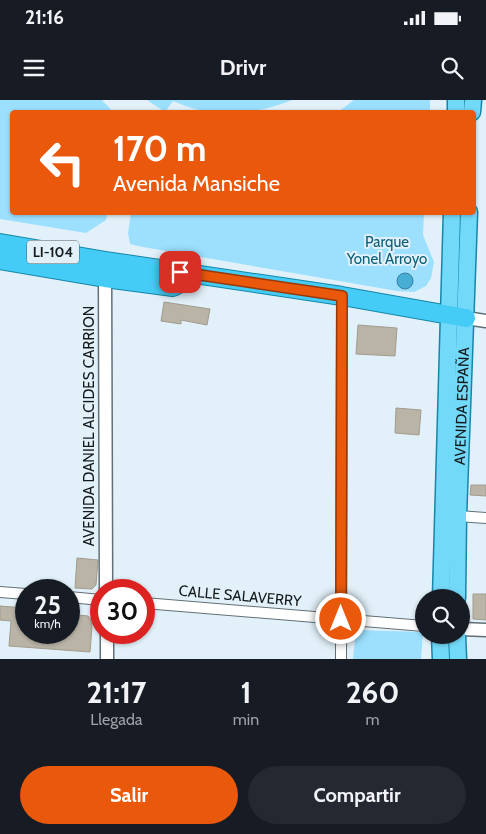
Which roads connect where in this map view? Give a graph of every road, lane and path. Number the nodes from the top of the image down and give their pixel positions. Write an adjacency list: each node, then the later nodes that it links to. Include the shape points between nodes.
1 (452, 215): 7 (main road, AVENIDA ESPAÑA)
2 (469, 215): 7 (main road, AVENIDA ESPAÑA)
3 (0, 243): 5 (highway, LI-104)
4 (0, 260): 5 (highway, LI-104)
5 (105, 269): 6 (highway, LI-104, via 173,286 196,275); 11 (street, AVENIDA DANIEL ALCIDES CARRION)
6 (342, 296): 7 (highway, LI-104); 17 (street)
7 (457, 316): 8 (street); 9 (main road, AVENIDA ESPAÑA); 12 (main road, AVENIDA ESPAÑA)
8 (486, 321)
9 (458, 516): 10 (street); 13 (main road, AVENIDA ESPAÑA)
10 (486, 518)
11 (106, 579)
12 (442, 589)
13 (458, 589)
14 (0, 592): 15 (street)
15 (15, 593)
16 (155, 604): 17 (street, CALLE SALAVERRY)
17 (341, 619): 18 (street, CALLE SALAVERRY); 25 (street)
18 (415, 625)
19 (470, 629): 20 (street)
20 (486, 630)
21 (107, 644): 24 (street)
22 (440, 644): 26 (main road)
23 (457, 644): 27 (main road)
24 (108, 659)
25 (341, 659)
26 (441, 659)
27 (458, 659)

